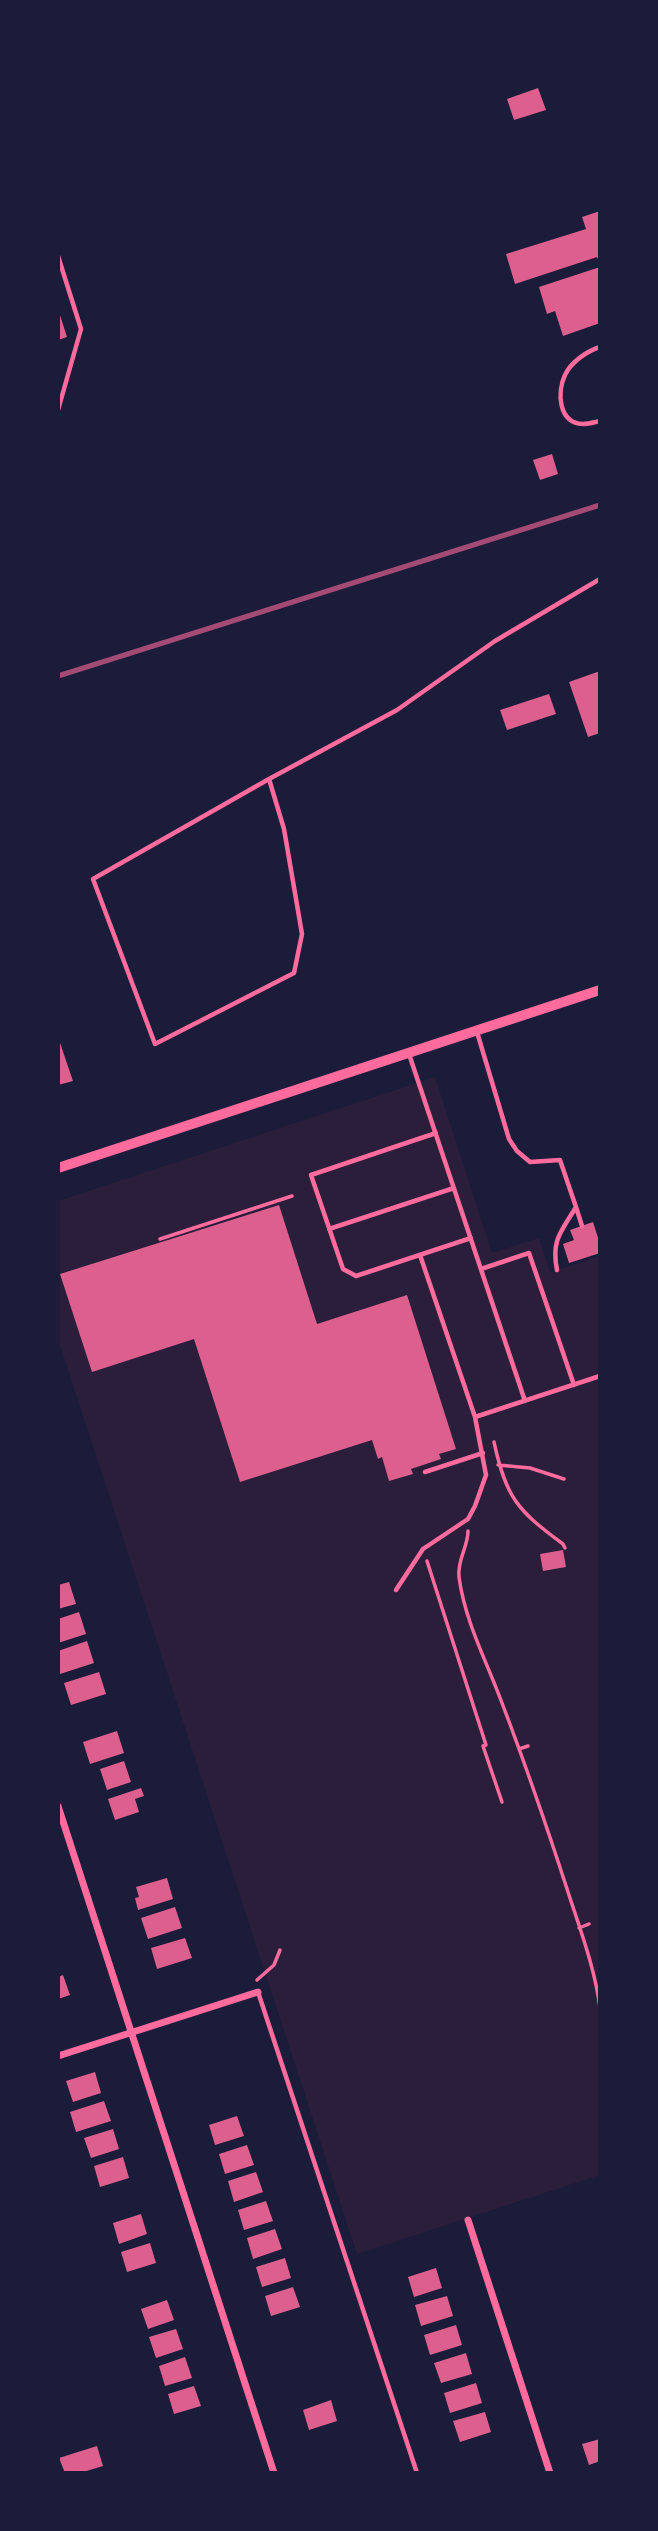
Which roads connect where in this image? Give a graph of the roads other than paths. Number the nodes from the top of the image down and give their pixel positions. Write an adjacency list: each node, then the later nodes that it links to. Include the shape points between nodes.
1 (58, 256): 3 (lane, via 81,329)
2 (600, 347): 4 (lane, via 579,358 566,373 561,390 562,409 572,421)
3 (58, 410)
4 (600, 421)
5 (600, 579): 6 (lane, via 495,641 397,710)
6 (269, 779): 6 (lane, via 93,879 155,1044 294,973 302,934 285,829)
7 (600, 990): 8 (street)
8 (477, 1032): 9 (street); 13 (lane, via 509,1139 530,1161 560,1160)
9 (409, 1053): 10 (lane); 11 (street)
10 (436, 1133): 12 (lane); 15 (lane, via 312,1175)
11 (58, 1168)
12 (454, 1188): 15 (lane); 16 (lane)
13 (576, 1207): 14 (lane); 19 (lane, via 555,1239)
14 (582, 1226)
15 (330, 1229): 17 (lane, via 343,1269 356,1276)
16 (471, 1238): 17 (lane); 18 (lane)
17 (420, 1255): 23 (lane)
18 (481, 1269): 21 (lane, via 529,1253); 22 (lane)
19 (557, 1270)
20 (600, 1376): 21 (lane)
21 (573, 1385): 22 (lane)
22 (526, 1401): 23 (lane)
23 (475, 1417): 24 (lane)
24 (483, 1453): 25 (lane); 26 (lane, via 486,1475 468,1519 423,1549)
25 (425, 1472)
26 (396, 1590)
27 (58, 1806): 29 (street)
28 (258, 1992): 29 (street); 33 (lane)
29 (131, 2031): 30 (street); 32 (street)
30 (58, 2056)
31 (468, 2220): 34 (street)
32 (274, 2473)
33 (417, 2473)
34 (550, 2473)

